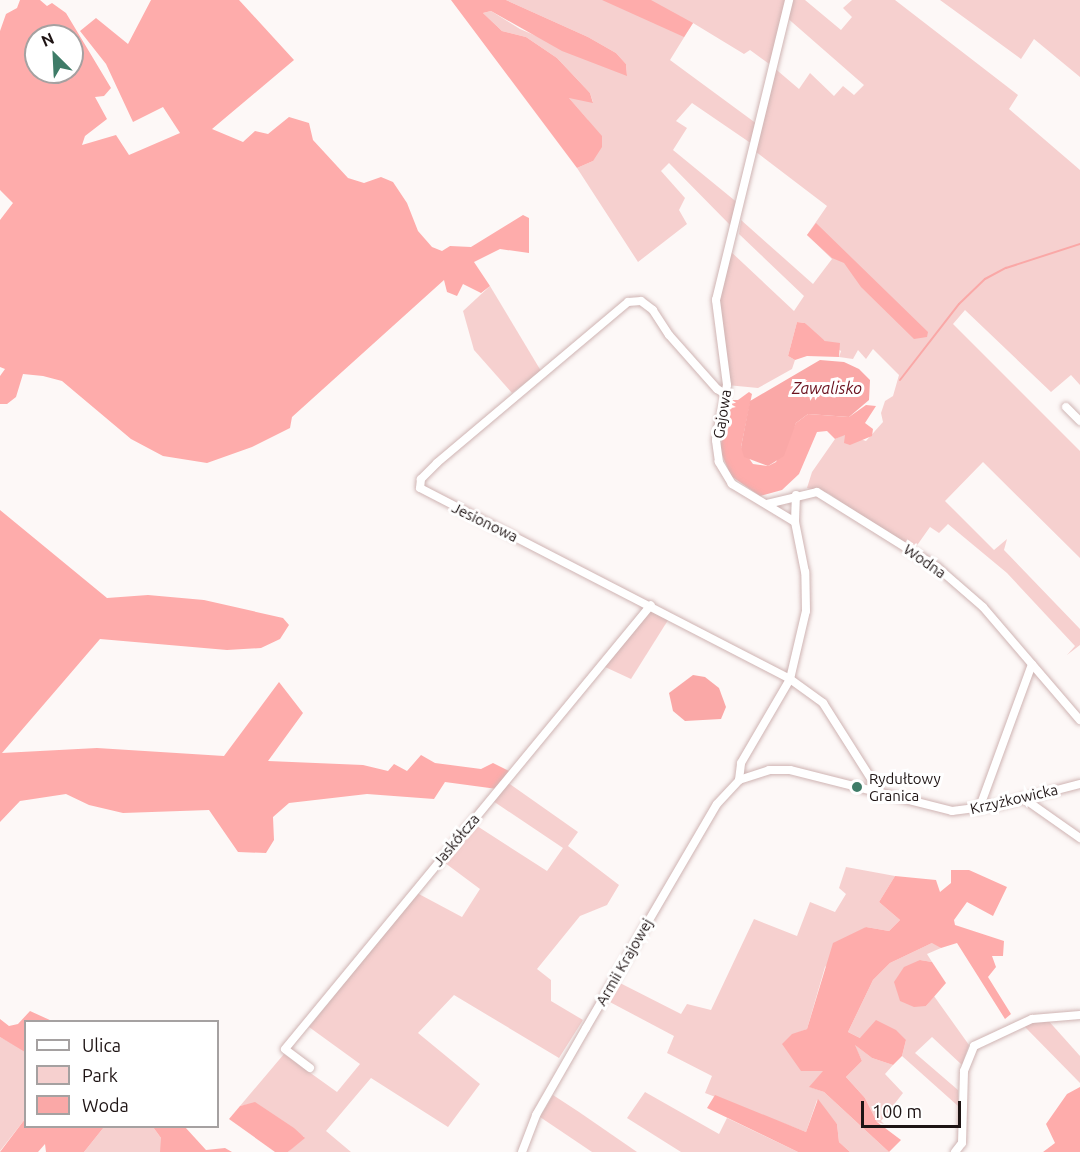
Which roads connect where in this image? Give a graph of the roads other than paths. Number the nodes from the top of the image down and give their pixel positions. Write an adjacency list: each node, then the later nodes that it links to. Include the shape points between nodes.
1 (789, 0): 2 (street, Gajowa, via 716,300)
2 (725, 393): 6 (street, Gajowa, via 716,441 719,462 732,484); 8 (street, Jesionowa, via 669,335 653,309 641,301 628,302 437,463 420,482 420,488 429,494)
3 (1066, 406): 4 (street)
4 (1080, 421)
5 (796, 495): 6 (street, Wodna); 7 (street); 9 (street, Wodna, via 817,492 938,567 983,607)
6 (766, 504): 7 (street, Gajowa)
7 (795, 522): 10 (street, via 807,588 799,650)
8 (650, 606): 10 (street, Jesionowa); 19 (street, Jaskółcza, via 285,1049)
9 (1032, 664): 11 (street, Wodna); 16 (street)
10 (790, 679): 12 (street, via 741,763); 14 (street, Jesionowa, via 822,703)
11 (1080, 720)
12 (739, 780): 14 (street, Krzyżkowicka, via 769,770 790,770); 20 (street, Armii Krajowej, via 717,804 530,1127)
13 (1080, 784): 15 (street, Krzyżkowicka)
14 (882, 796): 16 (street, Krzyżkowicka, via 939,810)
15 (1023, 798): 16 (street, Krzyżkowicka); 17 (street)
16 (979, 809)
17 (1080, 838)
18 (1080, 1015): 21 (street, via 1032,1019 974,1046 962,1080 962,1143)
19 (310, 1068)
20 (522, 1152)
21 (955, 1152)

